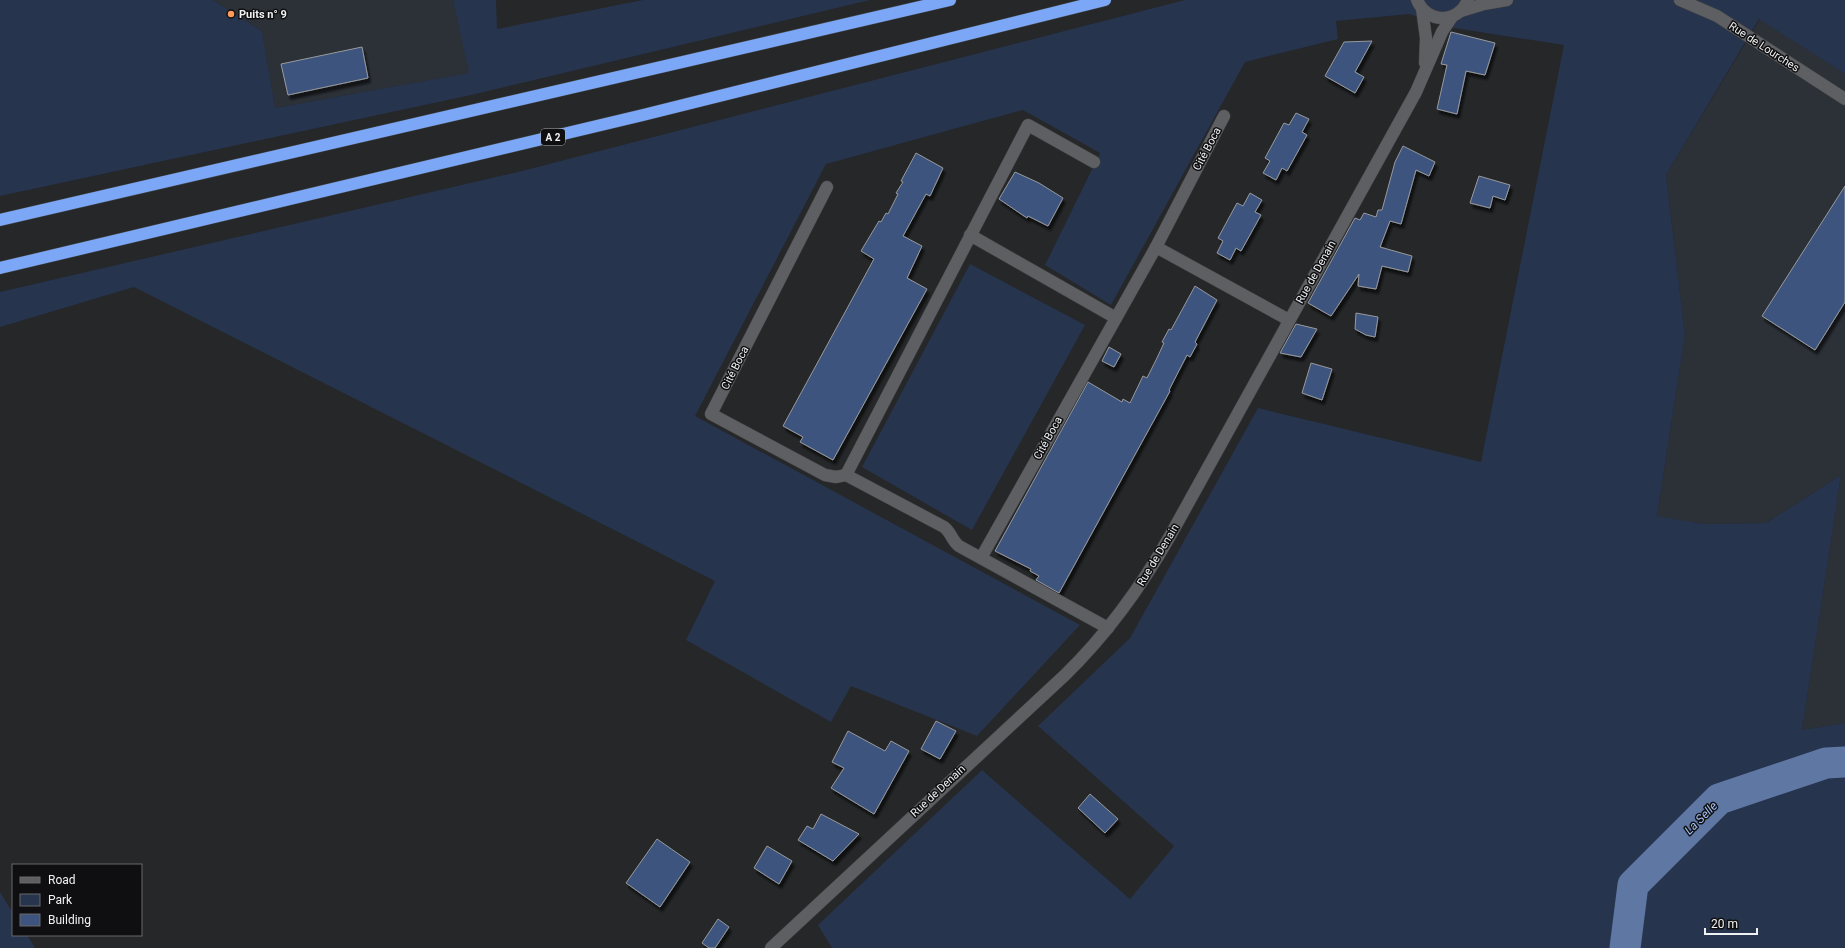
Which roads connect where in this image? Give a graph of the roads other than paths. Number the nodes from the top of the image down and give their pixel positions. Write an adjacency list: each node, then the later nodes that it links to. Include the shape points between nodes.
1 (950, 0): 13 (highway)
2 (1104, 0): 16 (highway, A 2, via 643,115)
3 (1468, 0): 7 (street, Rue de Denain)
4 (1507, 0): 7 (street, via 1484,4)
5 (1680, 0): 9 (street, Rue de Lourches, via 1717,16)
6 (1420, 5): 7 (street, via 1428,15 1436,18); 8 (street, Rue de Denain, via 1426,38)
7 (1457, 14): 8 (street, Rue de Denain, via 1442,32)
8 (1424, 71): 18 (street, Rue de Denain, via 1416,92)
9 (1845, 99)
10 (1224, 116): 15 (street, Cité Boca)
11 (1094, 162): 14 (street, via 1028,125)
12 (827, 187): 19 (street, Cité Boca, via 711,414 826,475)
13 (0, 220)
14 (970, 235): 17 (street); 19 (street)
15 (1156, 247): 17 (street, Cité Boca); 18 (street)
16 (0, 268)
17 (1116, 318): 20 (street, Cité Boca)
18 (1289, 320): 21 (street, Rue de Denain, via 1161,552)
19 (846, 475): 20 (street, Cité Boca, via 944,527 955,543)
20 (981, 558): 21 (street, Cité Boca)
21 (1108, 628): 22 (street, Rue de Denain, via 1048,691)
22 (771, 948)

